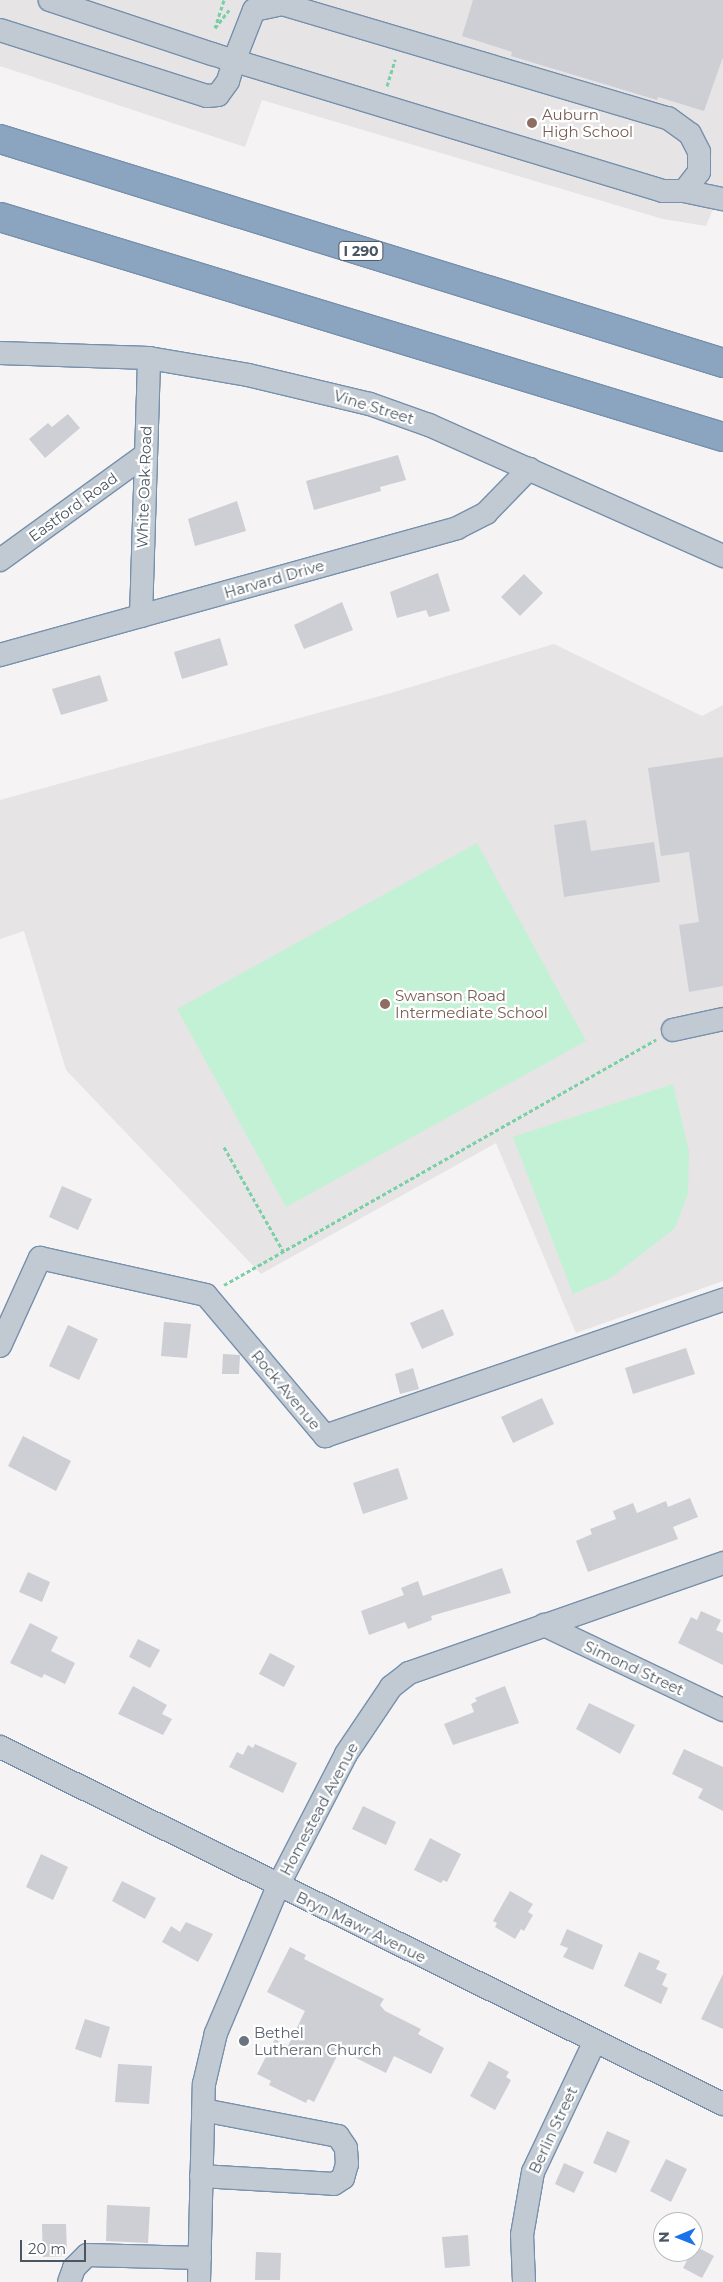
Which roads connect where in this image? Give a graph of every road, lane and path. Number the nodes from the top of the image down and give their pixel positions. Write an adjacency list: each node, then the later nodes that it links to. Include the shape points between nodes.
1 (50, 0): 5 (street)
2 (224, 0): 3 (path, via 215,28)
3 (232, 6)
4 (0, 30): 5 (street, via 207,96 218,95 228,81)
5 (234, 61): 9 (street, via 663,192); 9 (street, via 254,10 282,4 668,118 690,134 700,152 699,172)
6 (393, 65): 7 (path)
7 (387, 88)
8 (0, 139): 14 (highway, I 290)
9 (684, 191): 10 (street)
10 (723, 199)
11 (0, 217): 15 (highway)
12 (0, 353): 13 (street, Vine Street)
13 (149, 358): 16 (street, White Oak Road); 17 (street, Vine Street, via 248,375 370,404 429,425)
14 (723, 363)
15 (723, 437)
16 (145, 455): 19 (street, Eastford Road); 20 (street, White Oak Road)
17 (529, 469): 18 (street, Vine Street); 20 (street, Harvard Drive, via 486,513 466,525)
18 (723, 556)
19 (0, 560)
20 (141, 616): 21 (street, Harvard Drive)
21 (0, 655)
22 (723, 1019): 23 (street)
23 (673, 1030): 25 (path)
24 (224, 1147): 25 (path)
25 (283, 1251): 26 (path)
26 (206, 1295): 27 (street, Rock Avenue, via 325,1436); 28 (street, via 40,1258)
27 (723, 1300)
28 (0, 1346)
29 (723, 1563): 30 (street, Homestead Avenue)
30 (544, 1625): 31 (street, Simond Street); 33 (street, Homestead Avenue, via 409,1673 396,1682 346,1754)
31 (723, 1710)
32 (0, 1747): 33 (street, Bryn Mawr Avenue)
33 (278, 1886): 34 (street, Bryn Mawr Avenue); 36 (street, Homestead Avenue, via 216,2033 206,2071)
34 (594, 2041): 35 (street, Bryn Mawr Avenue); 41 (street, Berlin Street, via 533,2172 522,2235)
35 (723, 2104)
36 (203, 2110): 37 (street, Homestead Avenue); 37 (street, via 338,2136 346,2148 347,2164 343,2178 334,2184)
37 (201, 2176): 38 (street, Homestead Avenue)
38 (200, 2258): 39 (street, via 87,2255 74,2268); 40 (street, Homestead Avenue)
39 (69, 2282)
40 (199, 2282)
41 (524, 2282)

